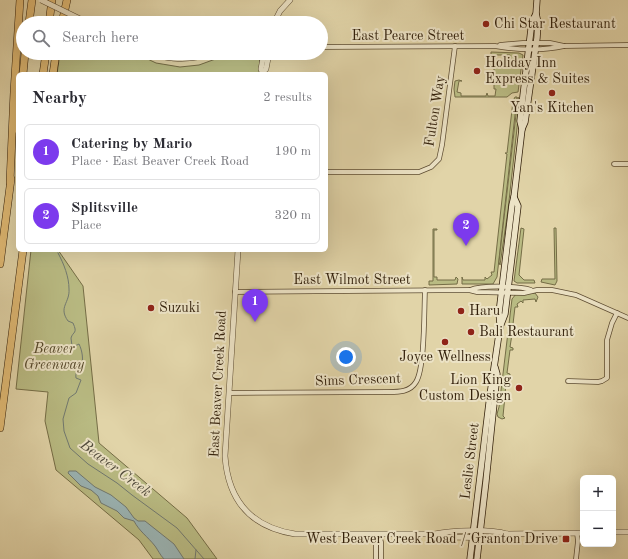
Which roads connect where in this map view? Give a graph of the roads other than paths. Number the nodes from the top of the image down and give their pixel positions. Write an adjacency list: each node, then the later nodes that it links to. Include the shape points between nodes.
1 (21, 0): 9 (highway)
2 (32, 0): 10 (highway)
3 (41, 0): 13 (street, bridge)
4 (52, 0): 11 (highway)
5 (67, 0): 12 (highway)
6 (290, 0): 14 (street)
7 (537, 0): 8 (main road, Leslie Street)
8 (536, 14): 17 (main road, Leslie Street, via 532,21); 18 (main road, Leslie Street, via 538,22)
9 (20, 16)
10 (30, 16)
11 (50, 16)
12 (64, 16)
13 (74, 16)
14 (278, 16)
15 (628, 45): 18 (street, East Pearce Street, via 564,46 550,43)
16 (455, 46): 17 (street, East Pearce Street); 19 (street, East Pearce Street); 35 (street, Fulton Way, via 442,145 439,159 434,164 419,172)
17 (529, 46): 18 (street, East Pearce Street); 31 (main road, Leslie Street, via 520,121)
18 (535, 46): 31 (main road, Leslie Street)
19 (328, 47)
20 (16, 60): 36 (highway)
21 (25, 60): 26 (highway)
22 (45, 60): 27 (highway)
23 (55, 60): 28 (highway)
24 (263, 60): 29 (street)
25 (268, 60): 30 (street)
26 (23, 72)
27 (43, 72)
28 (52, 72)
29 (262, 72)
30 (264, 72)
31 (522, 129): 41 (main road, Leslie Street)
32 (16, 132): 36 (highway)
33 (614, 164): 34 (street)
34 (628, 164)
35 (328, 172)
36 (10, 182): 39 (highway)
37 (23, 252): 48 (highway)
38 (238, 252): 42 (street, East Beaver Creek Road)
39 (0, 264)
40 (425, 290): 41 (street, East Wilmot Street, via 469,290 476,287); 42 (street, East Wilmot Street, via 342,293); 47 (street, Sims Crescent, via 420,375 408,390)
41 (504, 290): 43 (street, East Wilmot Street, via 552,290 576,295); 45 (main road, Leslie Street, via 505,314 500,327)
42 (235, 292): 47 (street, East Beaver Creek Road)
43 (617, 313): 44 (street, East Wilmot Street); 46 (street, via 607,340 607,378 598,382)
44 (628, 318)
45 (495, 365): 53 (main road, Leslie Street); 54 (main road, Leslie Street, via 497,374)
46 (568, 381)
47 (229, 393): 52 (street, East Beaver Creek Road, via 226,470 233,493 253,518 279,532)
48 (0, 428)
49 (616, 532): 50 (street)
50 (628, 532)
51 (577, 533): 54 (street, East Beaver Creek Road); 59 (street)
52 (379, 534): 53 (street, East Beaver Creek Road, via 435,534 446,537); 55 (street); 56 (street)
53 (474, 534): 54 (street, East Beaver Creek Road); 57 (main road, Leslie Street)
54 (480, 534): 58 (main road, Leslie Street)
55 (376, 559)
56 (381, 559)
57 (470, 559)
58 (476, 559)
59 (576, 559)

